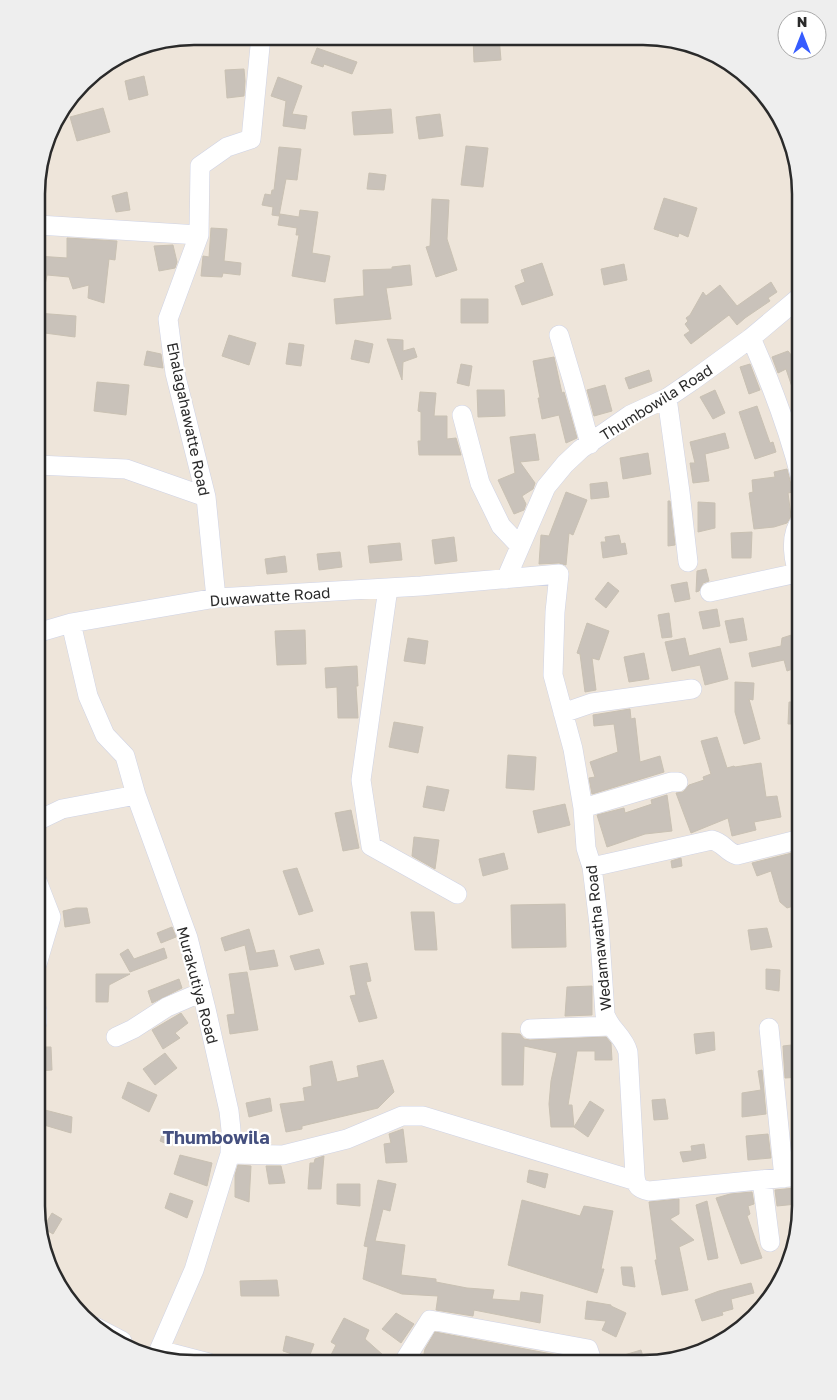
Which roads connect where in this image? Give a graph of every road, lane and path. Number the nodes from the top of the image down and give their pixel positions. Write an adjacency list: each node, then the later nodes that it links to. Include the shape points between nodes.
1 (259, 45): 3 (street, Ehalagahawatte Road, via 251,138 227,147 200,166)
2 (45, 225): 3 (street)
3 (199, 234): 12 (street, Ehalagahawatte Road, via 168,319 176,373)
4 (792, 304): 6 (street, Thumbowila Road)
5 (559, 335): 9 (street)
6 (751, 338): 7 (street, Thumbowila Road); 10 (street)
7 (667, 398): 9 (street, Thumbowila Road, via 630,414); 14 (street)
8 (462, 415): 13 (street, via 480,483 501,526)
9 (590, 444): 13 (street, Thumbowila Road, via 565,464 546,487)
10 (792, 448)
11 (45, 464): 12 (street, via 126,469)
12 (206, 497): 19 (street, Ehalagahawatte Road)
13 (520, 546): 16 (street, Thumbowila Road)
14 (688, 562)
15 (792, 577): 18 (street)
16 (506, 579): 17 (street, Duwawatte Road); 23 (street, Wedamawatha Road, via 559,574 553,675)
17 (388, 588): 19 (street, Duwawatte Road); 30 (street, via 360,780 371,846)
18 (710, 592)
19 (216, 598): 20 (street, Duwawatte Road)
20 (71, 623): 21 (street, Duwawatte Road); 25 (street, Murakutiya Road, via 88,696 105,735 125,756)
21 (45, 631)
22 (692, 690): 23 (street, via 592,703)
23 (563, 713): 26 (street, Wedamawatha Road, via 573,748)
24 (678, 782): 26 (street)
25 (136, 795): 27 (street, via 62,809); 33 (street, Murakutiya Road, via 188,938)
26 (582, 808): 29 (street, Wedamawatha Road, via 586,848)
27 (45, 817)
28 (792, 841): 29 (street, via 737,855 712,840)
29 (592, 867): 34 (street, Wedamawatha Road, via 605,1014)
30 (458, 894)
31 (45, 901): 32 (street, via 51,916)
32 (45, 935)
33 (202, 992): 37 (street, via 167,1007); 38 (street, Murakutiya Road, via 229,1111)
34 (611, 1026): 36 (street); 41 (street, Wedamawatha Road, via 623,1038 628,1052)
35 (769, 1028): 39 (street)
36 (530, 1029)
37 (116, 1037)
38 (230, 1154): 41 (street, via 283,1155 347,1139 402,1116 423,1116); 43 (street, Murakutiya Road, via 194,1270)
39 (792, 1177): 40 (street)
40 (762, 1180): 41 (street, via 649,1191 637,1186); 42 (street)
41 (636, 1181)
42 (770, 1242)
43 (159, 1351)
44 (408, 1355): 45 (street, via 430,1320 588,1349)
45 (590, 1355)

